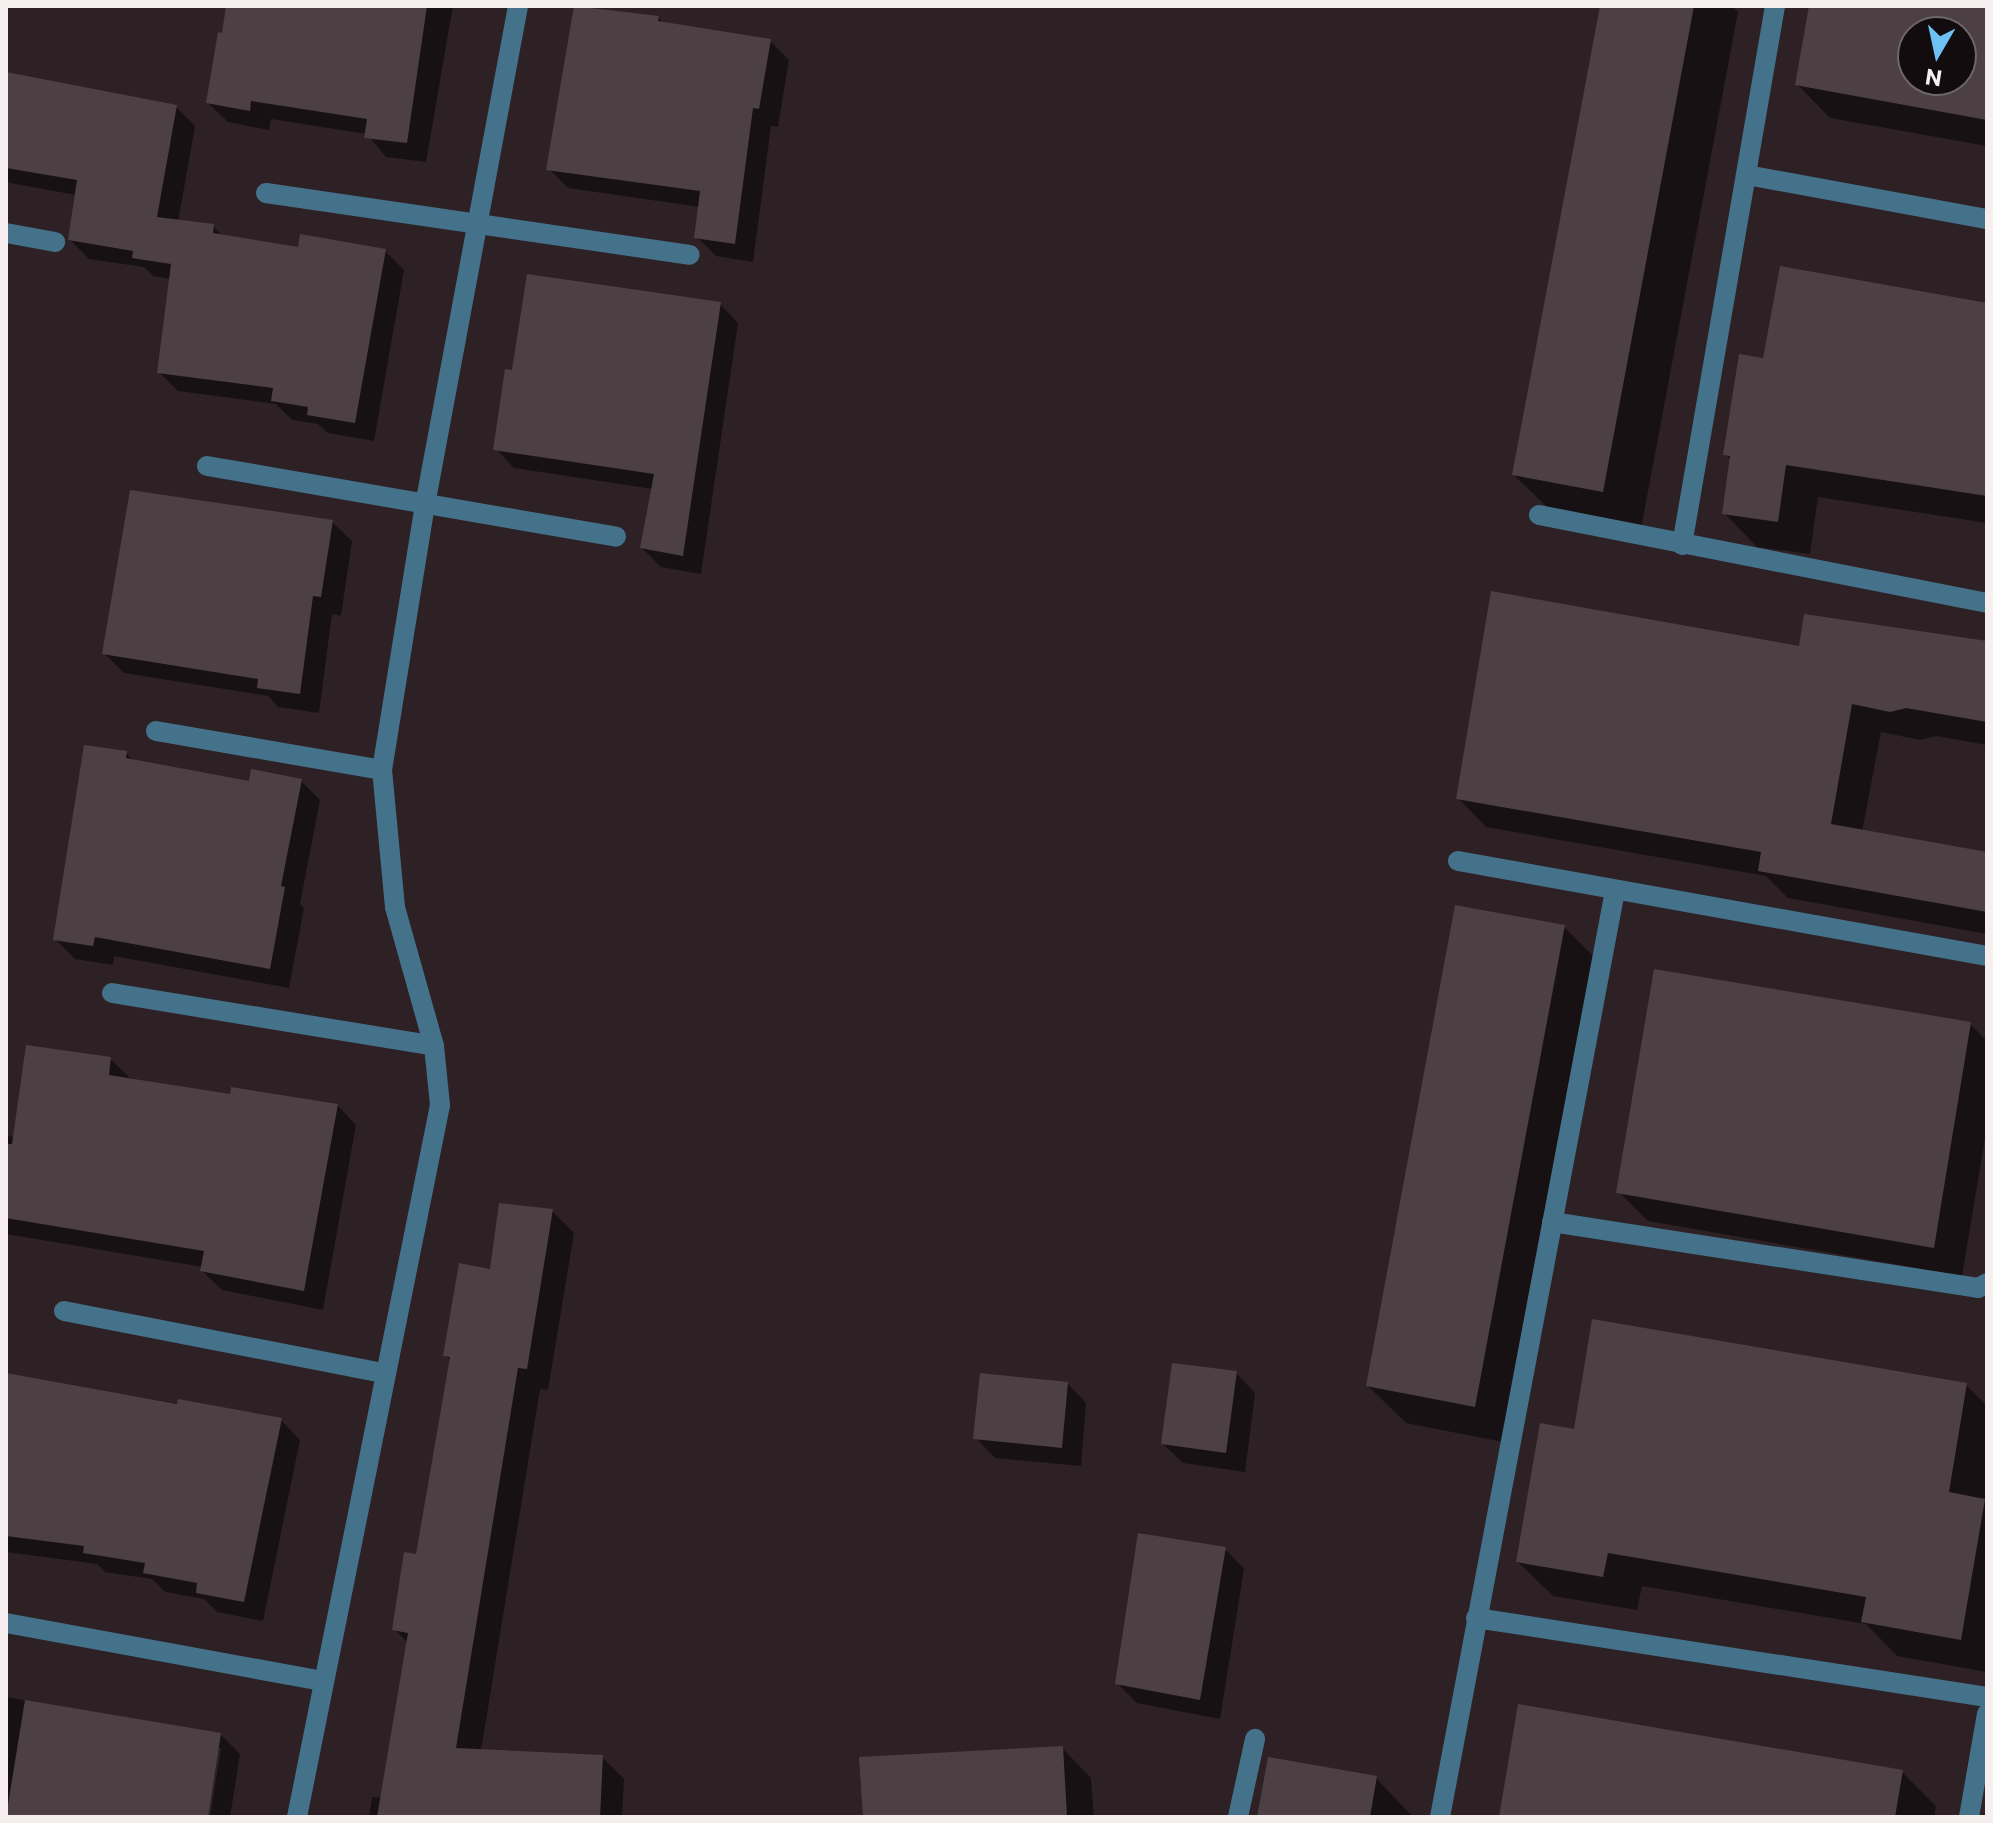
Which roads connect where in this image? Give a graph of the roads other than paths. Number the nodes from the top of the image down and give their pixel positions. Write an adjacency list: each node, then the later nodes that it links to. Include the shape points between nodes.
1 (518, 6): 6 (street)
2 (1775, 6): 3 (street)
3 (1747, 175): 5 (street); 14 (street)
4 (266, 193): 6 (street)
5 (1987, 219)
6 (477, 222): 9 (street); 11 (street)
7 (6, 233): 8 (street)
8 (55, 242)
9 (689, 255)
10 (207, 466): 11 (street)
11 (425, 505): 13 (street); 17 (street)
12 (1539, 515): 14 (street)
13 (616, 537)
14 (1682, 545): 15 (street)
15 (1987, 603)
16 (156, 731): 17 (street)
17 (382, 770): 22 (street, via 395,907)
18 (1458, 861): 19 (street)
19 (1615, 891): 20 (street); 23 (street)
20 (1987, 956)
21 (112, 993): 22 (street)
22 (434, 1046): 26 (street, via 440,1105)
23 (1552, 1222): 24 (street, via 1978,1288); 27 (street)
24 (1987, 1283)
25 (64, 1311): 26 (street)
26 (384, 1373): 29 (street)
27 (1476, 1618): 30 (street); 35 (street)
28 (6, 1623): 29 (street)
29 (322, 1681): 33 (street)
30 (1987, 1697)
31 (1987, 1714): 36 (street)
32 (1255, 1739): 34 (street)
33 (297, 1817)
34 (1238, 1817)
35 (1440, 1817)
36 (1969, 1817)

